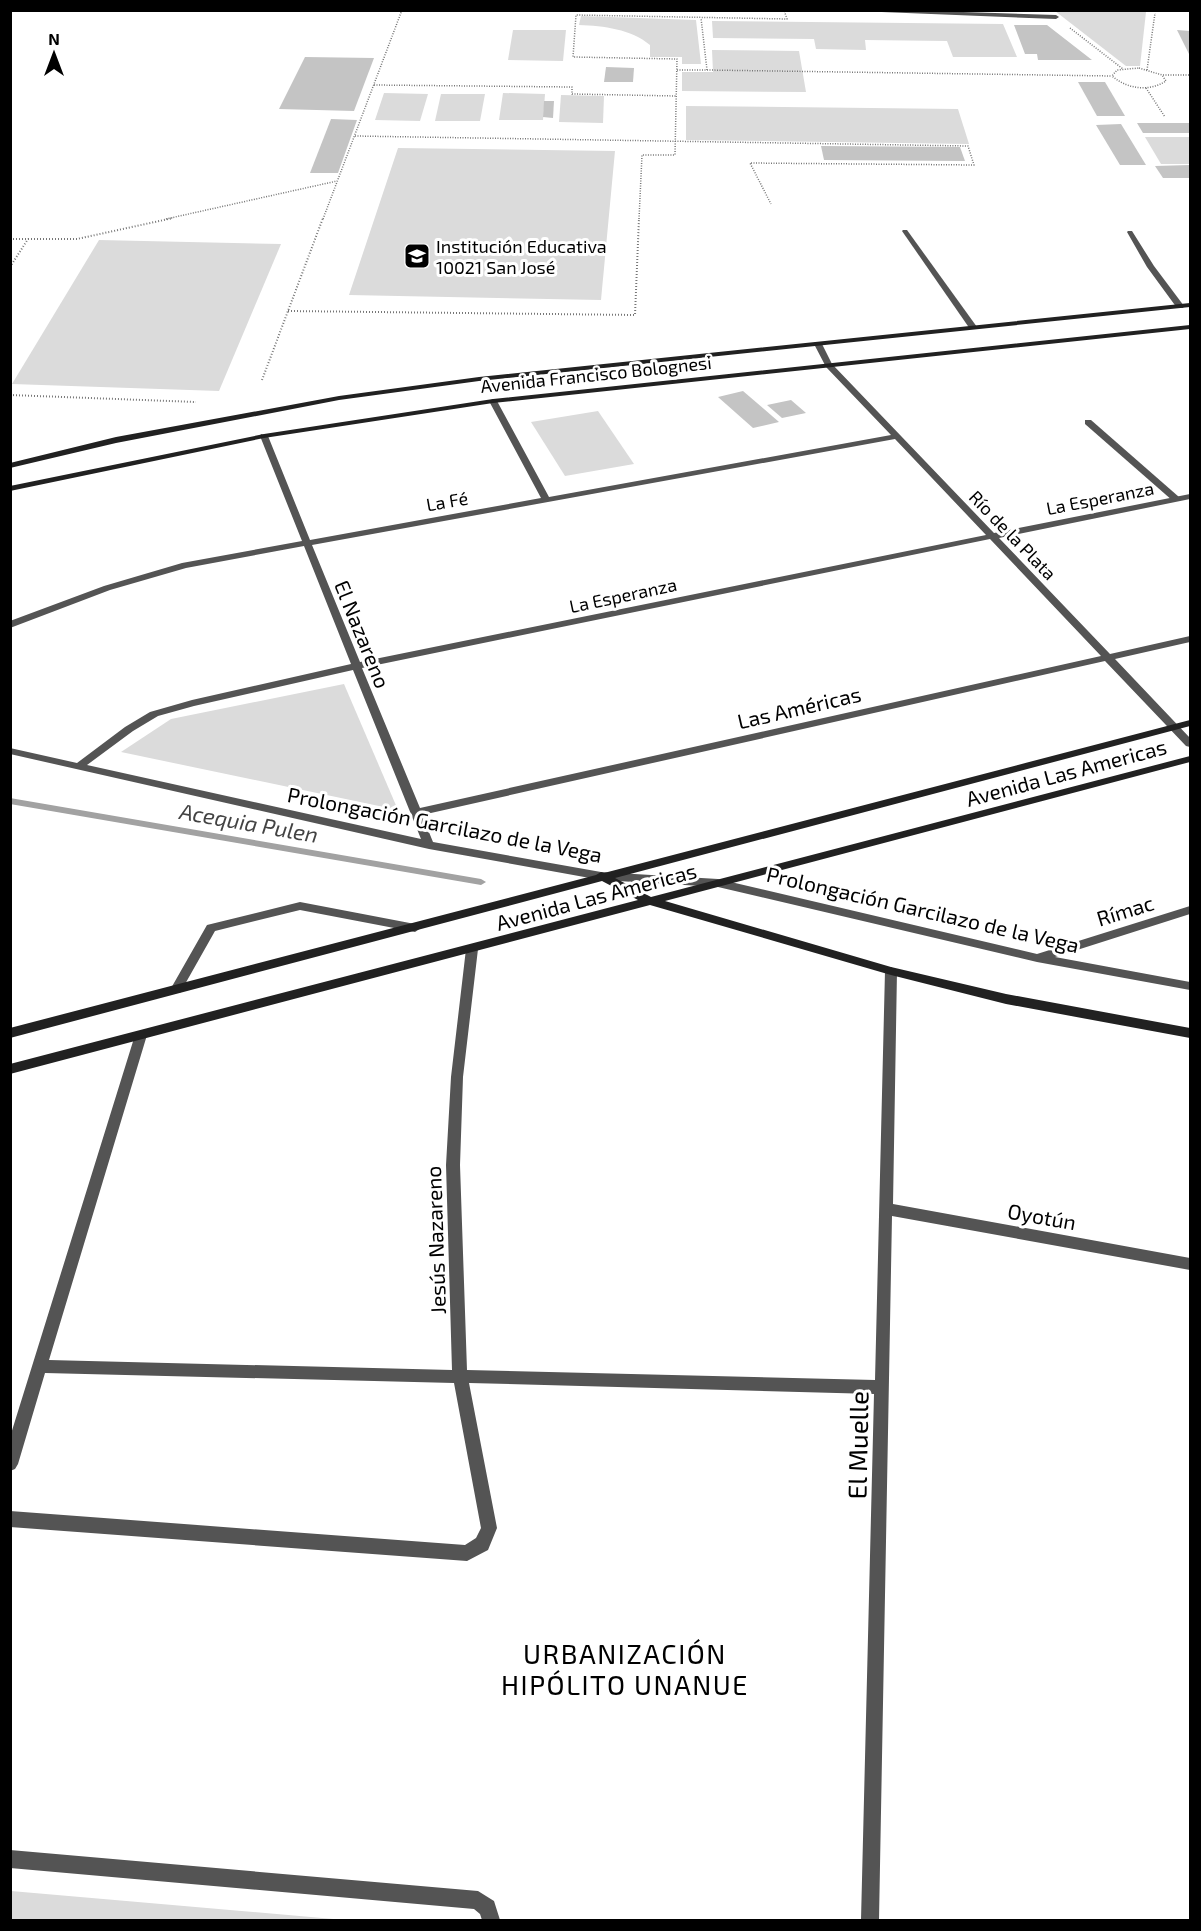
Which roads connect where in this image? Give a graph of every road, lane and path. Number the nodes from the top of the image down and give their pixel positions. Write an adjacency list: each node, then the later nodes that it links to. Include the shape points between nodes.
1 (402, 10): 15 (path)
2 (784, 10): 7 (path, via 787,19)
3 (834, 10): 6 (street)
4 (1048, 10): 6 (street)
5 (1155, 13): 9 (path)
6 (1056, 17): 8 (path)
7 (701, 18): 10 (path, via 576,15 573,57 677,59); 11 (path)
8 (1123, 69): 9 (path); 14 (path)
9 (1148, 69): 12 (path)
10 (677, 70): 11 (path); 17 (path)
11 (707, 70): 14 (path)
12 (1162, 75): 13 (path); 16 (path, via 1166,81 1163,84)
13 (1191, 75)
14 (1112, 76): 16 (path, via 1122,84)
15 (374, 85): 17 (path, via 572,87 572,94); 19 (path)
16 (1145, 87): 18 (path)
17 (676, 96): 20 (path)
18 (1165, 117)
19 (355, 136): 20 (path); 21 (path)
20 (675, 142): 22 (path, via 968,146 974,165 750,163); 30 (path, via 675,155 642,155 635,315)
21 (338, 180): 26 (path, via 77,239); 30 (path)
22 (771, 204)
23 (904, 231): 31 (street)
24 (1130, 232): 29 (street)
25 (10, 239): 26 (path)
26 (29, 239): 27 (path)
27 (10, 267)
28 (1191, 304): 29 (main road, Avenida Francisco Bolognesi)
29 (1180, 306): 31 (main road, Avenida Francisco Bolognesi)
30 (288, 311): 35 (path)
31 (973, 327): 33 (main road, Avenida Francisco Bolognesi)
32 (1191, 327): 34 (main road, Avenida Francisco Bolognesi)
33 (818, 344): 34 (street, Río de la Plata); 42 (main road, Avenida Francisco Bolognesi, via 479,379 339,398 152,433)
34 (829, 365): 37 (main road, Avenida Francisco Bolognesi); 41 (street, Río de la Plata)
35 (262, 380)
36 (10, 395): 38 (path)
37 (493, 401): 40 (main road, Avenida Francisco Bolognesi); 46 (street)
38 (198, 402)
39 (1088, 422): 45 (street)
40 (264, 436): 43 (main road, Avenida Francisco Bolognesi); 48 (street, El Nazareno)
41 (897, 436): 46 (street, La Fé); 47 (street, Río de la Plata)
42 (10, 465)
43 (10, 489)
44 (1191, 496): 45 (street, La Esperanza)
45 (1176, 499): 47 (street, La Esperanza)
46 (546, 500): 48 (street, La Fé)
47 (992, 536): 51 (street, Río de la Plata); 52 (street, La Esperanza)
48 (307, 543): 49 (street, La Fé, via 185,565 107,588); 52 (street, El Nazareno)
49 (10, 625)
50 (1191, 639): 51 (street, Las Américas)
51 (1108, 657): 54 (street, Río de la Plata); 59 (street, Las Américas)
52 (356, 666): 58 (street, La Esperanza, via 154,714); 59 (street, El Nazareno)
53 (1191, 723): 54 (main road, Avenida Las Americas)
54 (1175, 727): 55 (street, Río de la Plata); 61 (main road, Avenida Las Americas, via 798,828)
55 (1191, 744)
56 (10, 751): 58 (street, Prolongación Garcilazo de la Vega)
57 (1191, 759): 62 (main road, Avenida Las Americas)
58 (79, 766): 60 (street, Prolongación Garcilazo de la Vega)
59 (415, 813): 60 (street, El Nazareno)
60 (429, 845): 61 (street, Prolongación Garcilazo de la Vega)
61 (601, 876): 62 (street, Prolongación Garcilazo de la Vega); 63 (main road); 65 (main road, Avenida Las Americas)
62 (718, 883): 63 (main road, Avenida Las Americas); 67 (street, Prolongación Garcilazo de la Vega)
63 (650, 901): 66 (main road, Avenida Las Americas); 68 (main road)
64 (1191, 910): 67 (street, Rímac)
65 (415, 928): 70 (main road, Avenida Las Americas); 70 (street, via 300,906 211,928)
66 (472, 949): 73 (main road, Avenida Las Americas); 78 (street, Jesús Nazareno, via 457,1077 453,1165)
67 (1037, 958): 69 (street, Prolongación Garcilazo de la Vega)
68 (891, 971): 72 (main road, via 1006,999); 75 (street, El Muelle)
69 (1191, 986)
70 (176, 990): 71 (main road, Avenida Las Americas)
71 (10, 1033)
72 (1191, 1033)
73 (141, 1035): 74 (main road, Avenida Las Americas); 77 (street)
74 (10, 1070)
75 (886, 1209): 76 (street, Oyotún); 79 (street, El Muelle)
76 (1191, 1264)
77 (41, 1366): 78 (street); 80 (street)
78 (460, 1377): 79 (street); 81 (street, Jesús Nazareno, via 489,1528 482,1544 466,1553)
79 (882, 1387): 84 (street, El Muelle)
80 (10, 1464)
81 (10, 1519)
82 (10, 1859): 83 (street, via 477,1900 487,1908)
83 (491, 1920)
84 (870, 1920)

